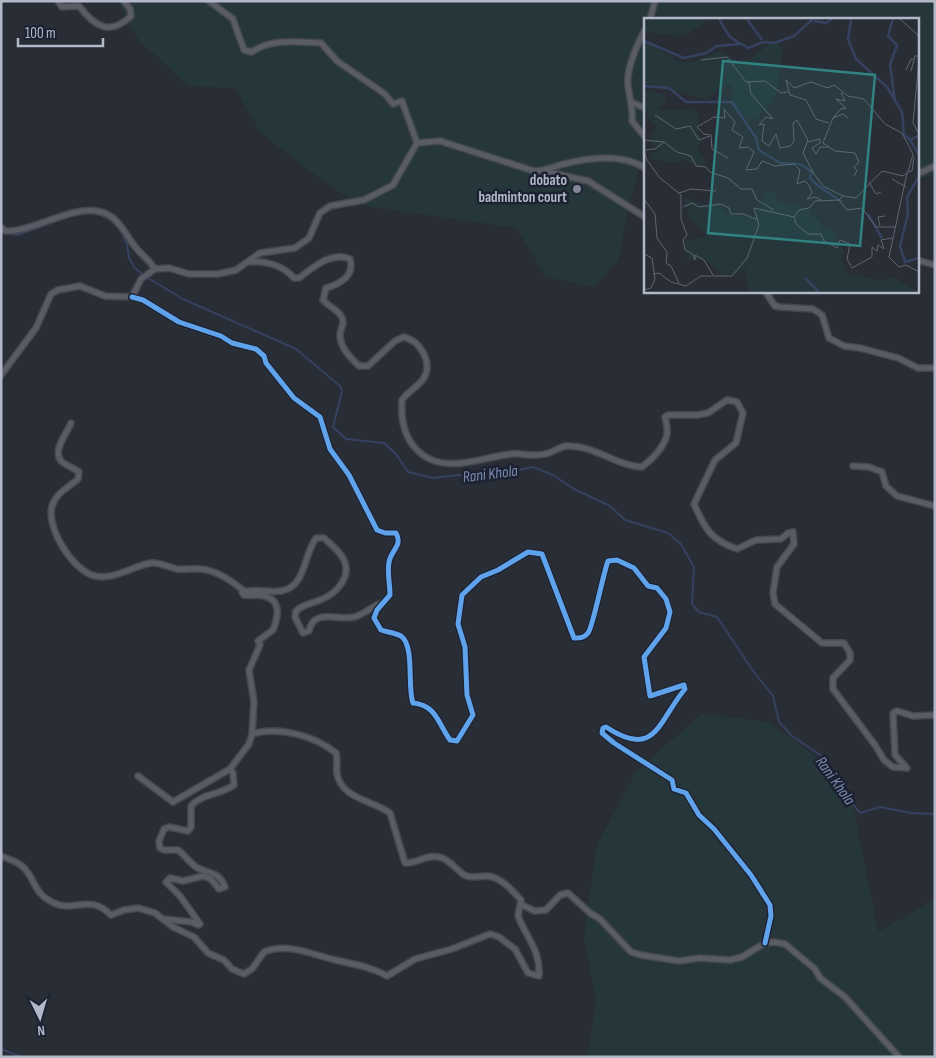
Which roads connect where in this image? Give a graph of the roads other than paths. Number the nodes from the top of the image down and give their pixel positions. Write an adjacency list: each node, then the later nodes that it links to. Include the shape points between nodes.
1 (58, 1): 2 (street, via 62,6 79,6 100,27 108,29 123,24 131,16)
2 (124, 1)
3 (209, 1): 10 (street, via 233,19 244,50 252,52 260,46 274,43 321,43 338,61 385,94 393,104 402,101)
4 (655, 1): 5 (street)
5 (650, 18)
6 (644, 33): 7 (street, via 629,75)
7 (633, 104): 8 (street); 9 (street, via 632,121)
8 (644, 108)
9 (644, 136)
10 (417, 143): 13 (street, via 440,141 534,171); 18 (street, via 394,185 364,200 330,206 320,213 303,244 260,253)
11 (935, 166): 14 (street)
12 (644, 168): 13 (street, via 610,158 560,166)
13 (547, 172): 15 (street, via 588,181)
14 (918, 174)
15 (644, 216)
16 (1, 227): 20 (street, via 5,231 18,231 69,214 98,210 118,224)
17 (918, 260): 19 (street)
18 (251, 262): 20 (street, via 218,274); 30 (street, via 273,265 299,278 331,258 341,256 350,259 350,274 326,288 322,300 341,315 343,327 340,334 344,347 359,366 368,366 395,341 404,338 418,343 426,369 424,378 402,400 405,435 417,452 448,463 509,454 541,455 564,446 642,467 652,460 664,442 668,433 665,417 668,414 697,415 708,413 727,400 737,402 743,413 736,442 715,460 694,504 706,527 720,543 737,548 794,532 794,544 777,567 773,593 775,604 822,643 844,643 848,648 850,660 832,678 833,689 884,760 893,767 907,768 896,755 893,713)
19 (935, 266)
20 (155, 269): 22 (street, via 141,278)
21 (766, 292): 23 (street, via 775,306 814,309 822,315 829,338 844,346 898,358 918,368)
22 (132, 297): 24 (street, via 105,296 80,286 51,294 36,328); 29 (street, via 143,300 179,322 256,349 294,398 320,417 330,449 349,475 371,522 377,530 396,533 399,538 388,565 390,595)
23 (935, 368)
24 (1, 375)
25 (72, 423): 28 (street, via 60,443 59,456 61,461 79,472 78,479 55,500 50,516 64,549 77,566 94,576 105,577 152,563 179,569 202,569 217,573)
26 (852, 466): 27 (street, via 882,472 886,486 897,496)
27 (935, 506)
28 (244, 591): 29 (street, via 281,591 295,584 312,544 320,537 343,558 343,584 335,593 296,611 297,626 303,632 308,631 320,617 352,618); 31 (street, via 244,595 270,598 278,612 273,630 258,641 260,645 249,670 254,702)
29 (382, 603): 37 (street, via 374,618 382,630 404,639 413,702 432,709 450,740 457,741 473,715 467,695 465,646 458,624 458,609 462,595 480,577 528,552 542,554 574,638 584,637 590,631 608,561 617,560 634,568 648,586 657,588 666,599 670,612 666,628 644,657 650,696 684,685 685,689 653,733 644,740 623,738 606,727 602,732 672,780 674,789 686,793 699,815 751,875 770,905)
30 (935, 715)
31 (252, 734): 32 (street, via 249,744); 35 (street, via 275,730 309,739 333,751 338,760 337,774 341,786 356,798 390,813 405,863 424,857 438,857 465,875 486,876 501,882 522,900)
32 (230, 769): 33 (street, via 173,802); 36 (street, via 234,785 205,796 191,806 191,827 188,831 169,827 164,829 159,841 160,848 178,850 198,868 221,878 225,887 219,889 211,879 203,876 183,881 170,878 166,882 200,924)
33 (138, 776)
34 (1, 856): 36 (street, via 22,866 36,891 57,904 102,906 111,915 138,908)
35 (522, 905): 36 (street, via 518,916 534,945 539,976 528,973 515,949 490,934 415,959 387,976 309,951 278,949 264,952 252,969 244,974 208,953 194,937); 37 (street, via 535,911 546,910 560,896 568,893 600,918 631,952 671,960 735,960)
36 (162, 918)
37 (764, 943): 38 (street, via 785,944 796,952 820,978 846,997)
38 (899, 1057)

